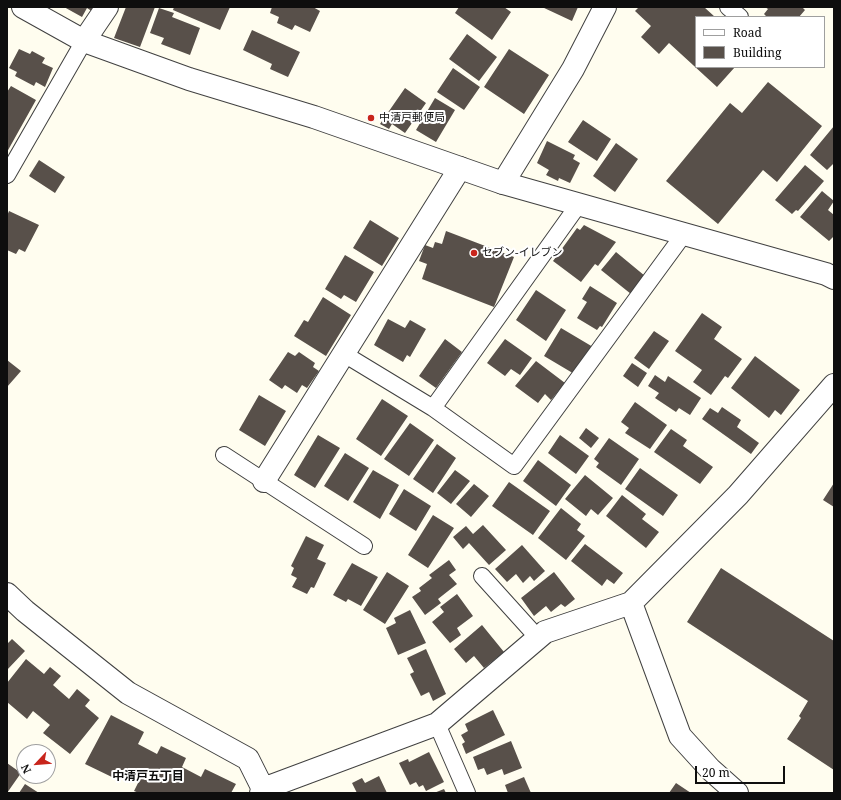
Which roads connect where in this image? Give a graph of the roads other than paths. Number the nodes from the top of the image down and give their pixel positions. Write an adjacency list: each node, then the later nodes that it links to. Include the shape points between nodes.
1 (23, 7): 6 (street)
2 (107, 7): 6 (street)
3 (605, 7): 9 (street, via 573,69)
4 (728, 7): 5 (lane)
5 (739, 16)
6 (84, 41): 7 (street, via 189,79 314,117); 8 (lane)
7 (460, 168): 9 (street); 13 (street)
8 (7, 175)
9 (503, 183): 10 (street)
10 (579, 204): 11 (street); 15 (lane)
11 (684, 234): 12 (street); 15 (lane, via 514,466)
12 (831, 272)
13 (344, 354): 15 (lane); 17 (street)
14 (834, 385): 21 (street, via 738,495)
15 (433, 408)
16 (224, 455): 17 (lane)
17 (264, 481): 18 (lane)
18 (364, 546)
19 (482, 576): 22 (lane)
20 (7, 594): 24 (street, via 128,693 248,759)
21 (631, 603): 22 (street, via 545,632); 26 (street, via 680,736 710,769)
22 (538, 638): 23 (street)
23 (437, 724): 24 (street); 25 (lane)
24 (262, 791)
25 (467, 793)
26 (737, 793)

